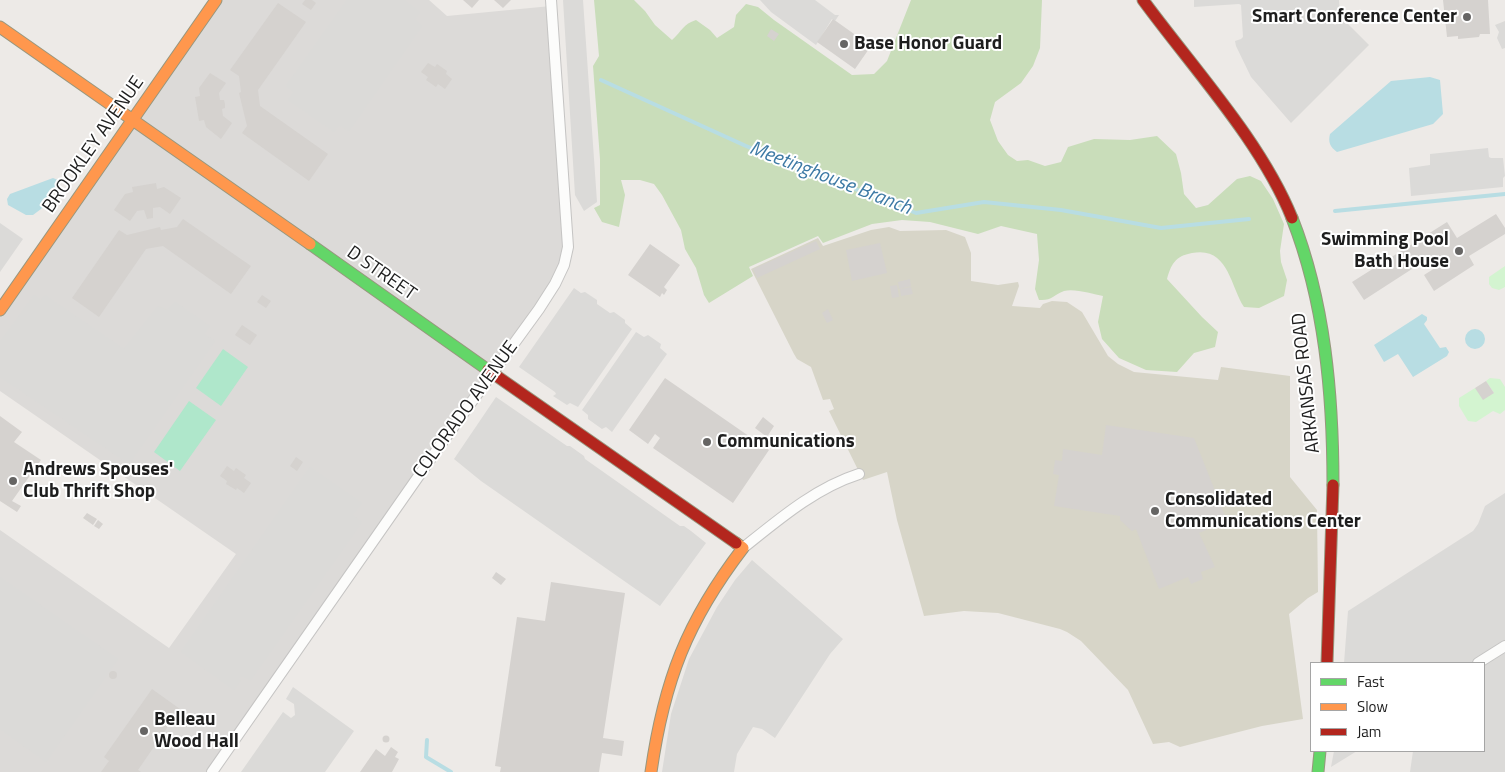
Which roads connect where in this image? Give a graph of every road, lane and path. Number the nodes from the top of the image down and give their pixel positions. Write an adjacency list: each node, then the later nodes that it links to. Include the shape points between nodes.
1 (216, 0): 5 (street, BROOKLEY AVENUE)
2 (551, 0): 7 (street, COLORADO AVENUE, via 567,256 539,309)
3 (1143, 0): 11 (street, ARKANSAS ROAD, via 1257,152 1286,204 1310,273 1326,352 1333,455 1333,558)
4 (0, 27): 5 (street, D STREET)
5 (133, 120): 6 (street, BROOKLEY AVENUE); 7 (street, D STREET)
6 (0, 310)
7 (492, 373): 9 (street, D STREET); 14 (street, COLORADO AVENUE)
8 (859, 474): 9 (street, via 840,480 786,514)
9 (743, 548): 15 (street, via 708,599 679,654 659,719)
10 (1505, 646): 12 (street)
11 (1327, 662)
12 (1480, 662)
13 (1320, 752): 16 (street)
14 (212, 772)
15 (651, 772)
16 (1318, 772)

